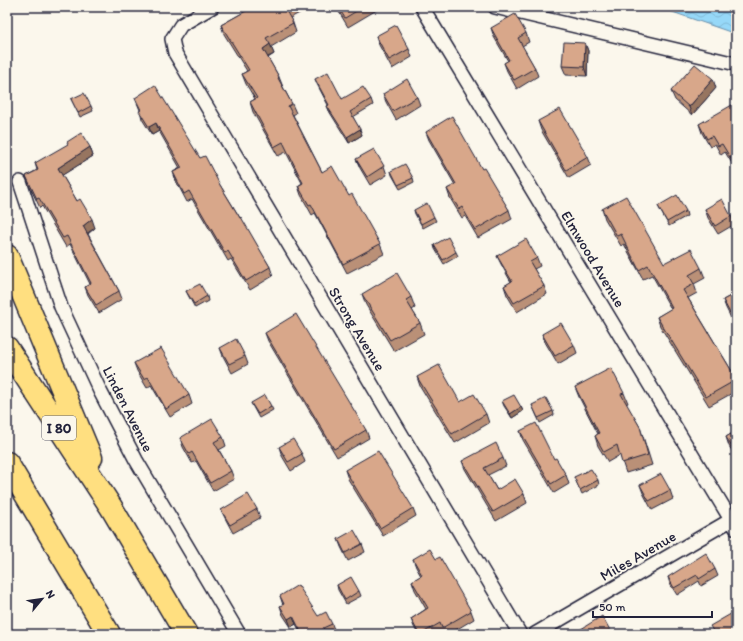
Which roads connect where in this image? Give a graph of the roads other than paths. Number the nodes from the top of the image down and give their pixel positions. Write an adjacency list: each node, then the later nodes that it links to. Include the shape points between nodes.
1 (212, 7): 16 (street, Strong Avenue, via 181,25 172,39 175,53)
2 (422, 7): 12 (street, Elmwood Avenue)
3 (495, 7): 4 (street)
4 (736, 64)
5 (20, 182): 15 (street, Linden Avenue, via 61,307 100,391 136,460)
6 (7, 256): 11 (highway)
7 (7, 348): 11 (highway, I 80)
8 (7, 463): 10 (highway)
9 (7, 470): 10 (highway)
10 (25, 493): 13 (highway)
11 (111, 507): 14 (highway, I 80)
12 (734, 522): 17 (street, Miles Avenue)
13 (109, 634)
14 (186, 634)
15 (239, 634)
16 (520, 634)
17 (535, 634)

